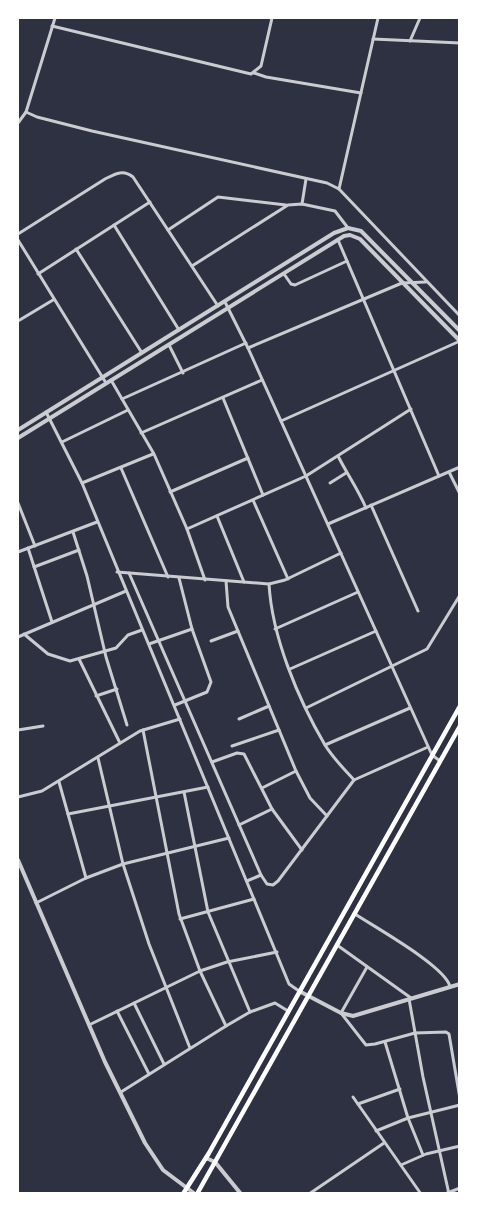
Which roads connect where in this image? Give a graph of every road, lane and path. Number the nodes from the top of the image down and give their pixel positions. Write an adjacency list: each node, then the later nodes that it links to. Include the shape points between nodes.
1 (55, 18): 5 (street)
2 (272, 18): 9 (street, via 261,66)
3 (378, 18): 6 (street)
4 (420, 18): 7 (street)
5 (52, 26): 9 (street, via 245,74); 11 (street)
6 (373, 39): 7 (street); 10 (street)
7 (410, 41): 8 (street)
8 (460, 43)
9 (254, 73): 10 (street)
10 (361, 93): 14 (street)
11 (26, 112): 12 (street); 13 (street, via 92,131)
12 (18, 123)
13 (306, 179): 14 (street); 16 (street)
14 (340, 189): 30 (street)
15 (150, 202): 18 (street); 20 (street); 21 (street, via 131,175 117,173)
16 (302, 204): 17 (street); 19 (street, via 335,211)
17 (288, 205): 20 (street, via 218,197); 26 (street)
18 (114, 225): 24 (street); 39 (street)
19 (348, 228): 29 (street, via 361,231); 34 (street, via 334,233)
20 (168, 230): 26 (street)
21 (18, 234)
22 (18, 240): 27 (street)
23 (338, 240): 25 (street); 28 (street); 31 (street, via 350,235 360,239)
24 (76, 249): 27 (street); 45 (street)
25 (347, 261): 28 (street, via 295,285); 32 (street)
26 (192, 266): 35 (street)
27 (38, 274): 33 (street)
28 (284, 274): 36 (street)
29 (412, 281): 30 (street); 31 (street); 40 (street)
30 (426, 282): 37 (street)
31 (402, 283): 32 (street); 41 (street)
32 (363, 298): 44 (street); 46 (street)
33 (53, 300): 38 (street); 48 (street)
34 (225, 302): 35 (street); 36 (street)
35 (218, 306): 39 (street)
36 (229, 309): 42 (street); 43 (street)
37 (460, 316)
38 (18, 322)
39 (179, 330): 45 (street)
40 (460, 331)
41 (460, 341): 46 (street)
42 (246, 344): 44 (street); 47 (street)
43 (169, 345): 47 (street); 49 (street)
44 (248, 348): 50 (street)
45 (142, 353): 48 (street)
46 (393, 369): 54 (street); 58 (street)
47 (184, 372): 53 (street)
48 (102, 376): 51 (street); 56 (street)
49 (111, 380): 51 (street); 53 (street)
50 (262, 380): 52 (street); 58 (street)
51 (106, 382): 57 (street)
52 (223, 398): 60 (street); 65 (street)
53 (122, 399): 55 (street)
54 (411, 409): 64 (street); 71 (street)
55 (128, 410): 60 (street); 62 (street)
56 (46, 412): 57 (street); 59 (street)
57 (49, 419): 61 (street); 62 (street)
58 (281, 420): 70 (street)
59 (18, 430)
60 (141, 433): 63 (street)
61 (18, 438)
62 (62, 442): 72 (street)
63 (154, 454): 67 (street); 74 (street)
64 (338, 456): 69 (street); 70 (street)
65 (248, 458): 74 (street); 76 (street)
66 (460, 467): 68 (street)
67 (121, 468): 72 (street); 94 (street)
68 (449, 472): 71 (street); 75 (street)
69 (346, 473): 73 (street); 80 (street)
70 (306, 476): 76 (street); 83 (street)
71 (439, 476): 79 (street)
72 (82, 483): 82 (street)
73 (330, 483)
74 (170, 492): 84 (street)
75 (460, 494)
76 (263, 495): 77 (street)
77 (253, 500): 81 (street); 96 (street)
78 (18, 503): 86 (street)
79 (371, 506): 80 (street); 105 (street)
80 (366, 508): 83 (street)
81 (217, 516): 84 (street); 99 (street)
82 (97, 522): 85 (street); 92 (street)
83 (328, 524): 90 (street)
84 (187, 529): 97 (street)
85 (73, 532): 86 (street); 88 (street)
86 (35, 546): 87 (street)
87 (28, 548): 89 (street); 91 (street)
88 (79, 550): 91 (street); 104 (street)
89 (18, 552)
90 (340, 553): 96 (street); 102 (street)
91 (34, 568): 106 (street)
92 (117, 572): 93 (street); 101 (street)
93 (129, 573): 94 (street); 114 (street)
94 (168, 577): 95 (street)
95 (179, 578): 97 (street); 107 (street)
96 (288, 578): 100 (street)
97 (205, 580): 98 (street)
98 (226, 581): 99 (street); 110 (street, via 226,601)
99 (244, 582): 100 (street)
100 (269, 584): 108 (street)
101 (126, 591): 104 (street); 109 (street)
102 (358, 592): 108 (street); 111 (street)
103 (460, 595): 119 (street, via 427,649)
104 (94, 605): 106 (street); 117 (street)
105 (418, 611)
106 (52, 622): 112 (street)
107 (192, 629): 114 (street); 123 (street, via 211,682 207,692)
108 (275, 629): 120 (street)
109 (142, 630): 116 (street); 117 (street, via 128,634 117,647)
110 (238, 631): 115 (street); 125 (street)
111 (376, 631): 119 (street); 120 (street)
112 (24, 634): 113 (street); 118 (street, via 48,654 67,660)
113 (18, 637)
114 (159, 640): 116 (street); 123 (street)
115 (212, 641)
116 (149, 644): 124 (street)
117 (105, 650): 118 (street); 121 (street)
118 (79, 659): 122 (street)
119 (392, 667): 127 (street); 128 (street)
120 (290, 669): 127 (street)
121 (117, 689): 122 (street); 131 (street)
122 (96, 696): 137 (street)
123 (185, 701): 124 (street); 144 (street)
124 (175, 705): 130 (street)
125 (269, 706): 129 (street); 136 (street)
126 (460, 706): 141 (main road)
127 (306, 708): 139 (street)
128 (410, 708): 139 (street); 140 (street)
129 (239, 718)
130 (180, 719): 135 (street); 148 (street)
131 (127, 725)
132 (43, 726): 134 (street)
133 (460, 726): 143 (main road)
134 (18, 730)
135 (143, 730): 137 (street); 152 (street)
136 (279, 730): 138 (street); 145 (street)
137 (120, 743): 142 (street)
138 (232, 746)
139 (325, 746): 146 (street)
140 (428, 747): 141 (street); 146 (street)
141 (432, 755): 143 (street); 180 (main road)
142 (98, 758): 147 (street); 153 (street)
143 (440, 761): 170 (main road)
144 (212, 762): 149 (street, via 237,753 244,754); 157 (street)
145 (296, 771): 149 (street); 156 (street, via 310,798)
146 (354, 780): 156 (street)
147 (59, 782): 151 (street, via 38,793); 155 (street)
148 (208, 787): 150 (street); 158 (street)
149 (262, 788): 154 (street)
150 (184, 792): 152 (street); 159 (street)
151 (18, 797)
152 (156, 797): 153 (street); 161 (street)
153 (110, 806): 155 (street); 163 (street)
154 (272, 809): 157 (street); 160 (street)
155 (68, 814): 165 (street)
156 (327, 816): 160 (street)
157 (239, 825): 164 (street)
158 (229, 838): 159 (street); 166 (street)
159 (195, 847): 161 (street); 169 (street)
160 (302, 850): 164 (street, via 273,885 267,884)
161 (167, 854): 163 (street); 171 (street)
162 (18, 860): 168 (street)
163 (123, 864): 165 (street); 179 (street)
164 (261, 875): 166 (street)
165 (86, 878): 168 (street)
166 (247, 880): 167 (street)
167 (255, 899): 169 (street); 173 (street)
168 (36, 903): 188 (street)
169 (208, 912): 171 (street); 174 (street)
170 (355, 914): 172 (main road); 178 (street, via 424,958 446,977)
171 (180, 919): 176 (street)
172 (337, 945): 175 (street); 181 (main road)
173 (277, 952): 174 (street); 180 (street, via 289,984)
174 (227, 962): 176 (street); 185 (street)
175 (367, 967): 182 (street); 187 (street)
176 (200, 971): 179 (street); 189 (street)
177 (460, 984): 178 (street)
178 (450, 987): 182 (street)
179 (166, 988): 183 (street); 192 (street)
180 (300, 991): 181 (street); 186 (main road)
181 (308, 996): 187 (street); 210 (main road)
182 (410, 999): 187 (street, via 353,1016); 190 (street)
183 (134, 1003): 184 (street); 193 (street)
184 (117, 1011): 188 (street); 194 (street)
185 (250, 1012): 186 (street, via 275,1004); 189 (street)
186 (288, 1012): 209 (main road)
187 (341, 1013): 191 (street, via 366,1045)
188 (89, 1025): 197 (street)
189 (226, 1026): 192 (street)
190 (415, 1033): 191 (street); 195 (street, via 436,1031 449,1034); 202 (street)
191 (385, 1042): 196 (street)
192 (190, 1048): 193 (street)
193 (164, 1064): 194 (street)
194 (149, 1074): 197 (street)
195 (458, 1074): 199 (street)
196 (400, 1089): 200 (street); 203 (street)
197 (121, 1092): 212 (street, via 155,1160)
198 (353, 1097): 200 (street)
199 (460, 1099)
200 (358, 1104): 204 (street)
201 (460, 1105): 202 (street)
202 (430, 1111): 203 (street); 207 (street)
203 (408, 1118): 204 (street); 208 (street)
204 (376, 1131): 205 (street)
205 (384, 1143): 211 (street); 218 (street)
206 (460, 1146): 207 (street)
207 (438, 1151): 208 (street); 214 (street)
208 (423, 1155): 211 (street)
209 (206, 1158): 210 (street); 212 (main road)
210 (216, 1162): 216 (main road); 217 (street)
211 (402, 1165): 219 (street)
212 (187, 1188): 215 (main road); 216 (street)
213 (460, 1188): 214 (street)
214 (447, 1193)
215 (183, 1194)
216 (196, 1194)
217 (241, 1194)
218 (309, 1194)
219 (421, 1194)

